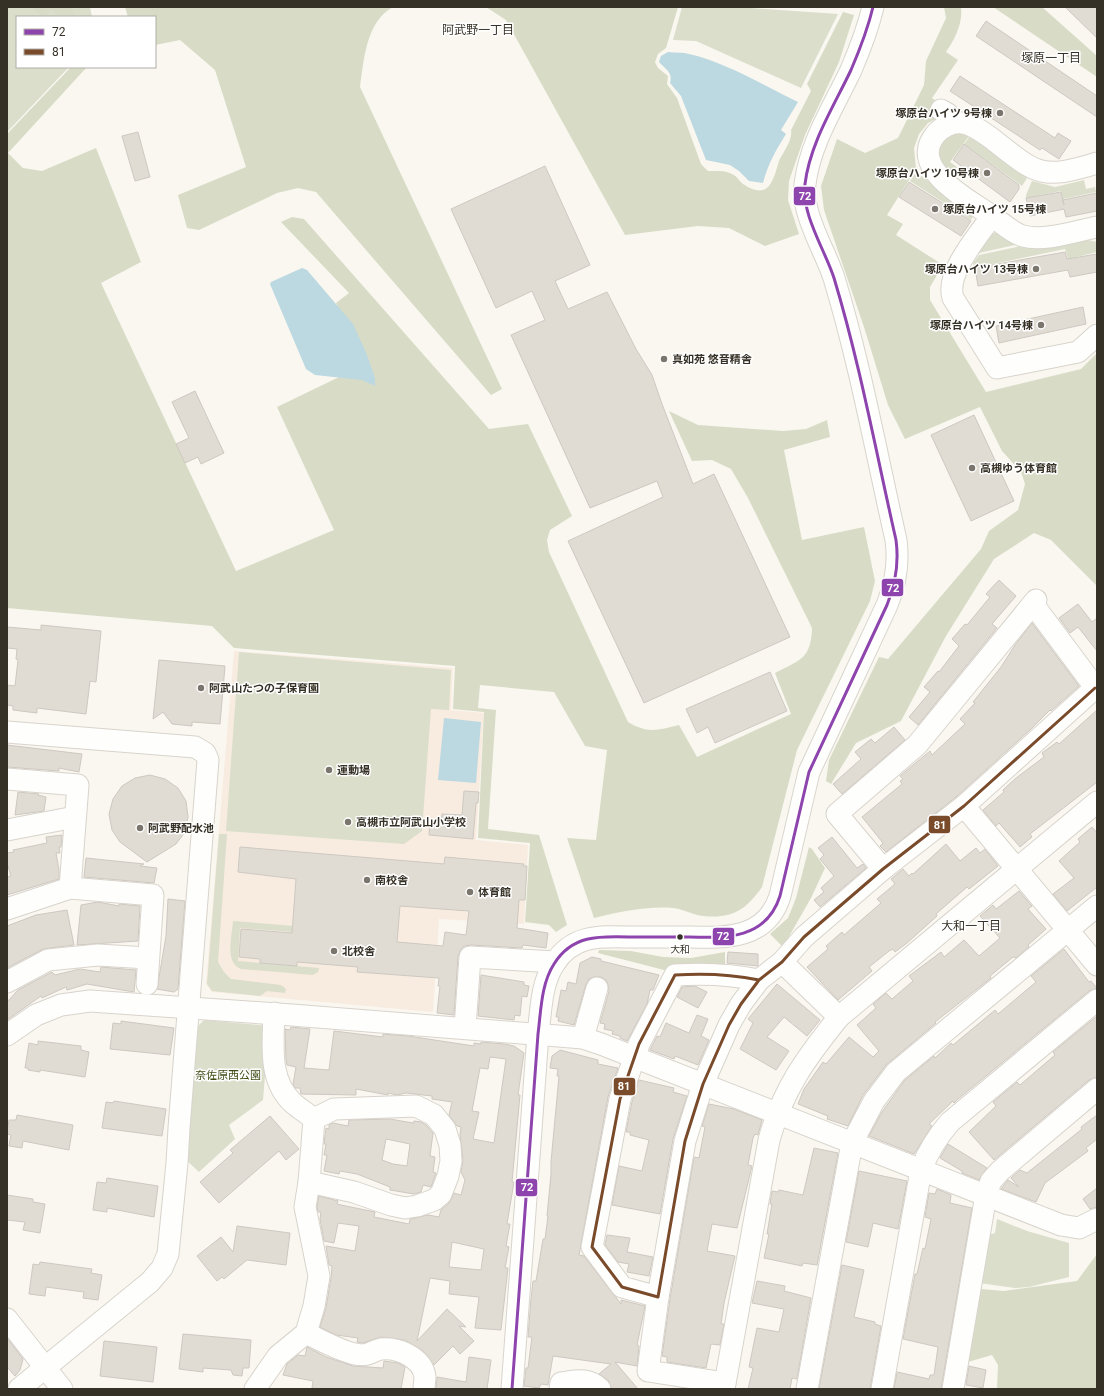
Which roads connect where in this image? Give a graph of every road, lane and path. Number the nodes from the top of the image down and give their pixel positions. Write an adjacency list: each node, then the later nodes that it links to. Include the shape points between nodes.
1 (873, 7): 20 (street, via 854,62 816,145 804,189 808,210 834,278 844,316 867,406 896,540 897,568 890,598 809,772 780,896 774,911 756,928 726,938 587,938 569,947)
2 (1097, 163): 3 (street, via 1054,174 1031,169 978,129 947,116 941,129 932,138 928,150 930,163 942,180)
3 (992, 216): 4 (street, via 1021,235 1030,237 1040,238); 5 (street, via 954,275 951,291 997,368 1078,352)
4 (1097, 227)
5 (1097, 335)
6 (1096, 689): 10 (street); 13 (street, via 1035,602 917,745 837,814)
7 (7, 732): 28 (street, via 195,747 205,753 208,760 205,806)
8 (7, 779): 11 (street, via 78,785)
9 (1097, 802): 14 (street)
10 (964, 806): 13 (street); 14 (street)
11 (76, 816): 12 (street); 15 (street)
12 (7, 830)
13 (883, 869): 21 (street, via 804,937)
14 (1016, 869): 18 (street); 30 (street)
15 (70, 888): 17 (street); 19 (street, via 153,895)
16 (1097, 906): 18 (street)
17 (7, 909)
18 (1068, 930): 22 (street); 40 (street, via 896,1072 874,1101)
19 (148, 958): 24 (street, via 98,955 48,960); 25 (street)
20 (555, 962): 31 (street, via 463,956); 32 (street, via 545,981)
21 (782, 962): 23 (street); 30 (street)
22 (1097, 964)
23 (759, 980): 35 (street, via 705,973 675,975); 36 (street, via 729,1025)
24 (7, 982)
25 (147, 984)
26 (597, 988): 34 (street)
27 (1097, 1000): 41 (street, via 950,1122 927,1153)
28 (188, 1007): 29 (street); 33 (street, via 90,1001 61,1005 36,1015); 48 (street, via 178,1163 168,1254 162,1268 150,1282)
29 (274, 1013): 31 (street); 39 (street, via 272,1061 279,1083 293,1103)
30 (838, 1017): 38 (street, via 809,1053)
31 (465, 1028): 32 (street)
32 (538, 1034): 34 (street); 54 (street)
33 (7, 1035)
34 (582, 1038): 35 (street)
35 (633, 1057): 36 (street); 45 (street, via 620,1099 592,1246 622,1287)
36 (703, 1084): 38 (street); 45 (street, via 685,1141)
37 (1097, 1089): 43 (street, via 1000,1171 991,1181)
38 (777, 1113): 40 (street); 49 (street, via 767,1148)
39 (314, 1119): 42 (street); 42 (street, via 334,1109 416,1106 434,1115 445,1129 451,1161 441,1194 434,1200 405,1208 354,1192)
40 (852, 1143): 41 (street); 57 (street)
41 (921, 1170): 43 (street); 58 (street)
42 (309, 1182): 47 (street, via 305,1207 319,1276)
43 (986, 1195): 44 (street, via 1061,1225 1079,1228); 59 (street)
44 (1097, 1219)
45 (658, 1297): 49 (street, via 648,1371)
46 (7, 1319): 48 (street)
47 (306, 1333): 52 (street, via 278,1356); 53 (street, via 356,1355 370,1355 380,1350 391,1349 405,1353 418,1362 425,1375)
48 (45, 1368): 50 (street); 51 (street)
49 (725, 1386)
50 (18, 1389)
51 (62, 1389)
52 (257, 1389)
53 (424, 1389)
54 (512, 1389)
55 (560, 1389): 56 (street, via 561,1383 580,1380 592,1382)
56 (600, 1389)
57 (807, 1389)
58 (882, 1389)
59 (953, 1389)

